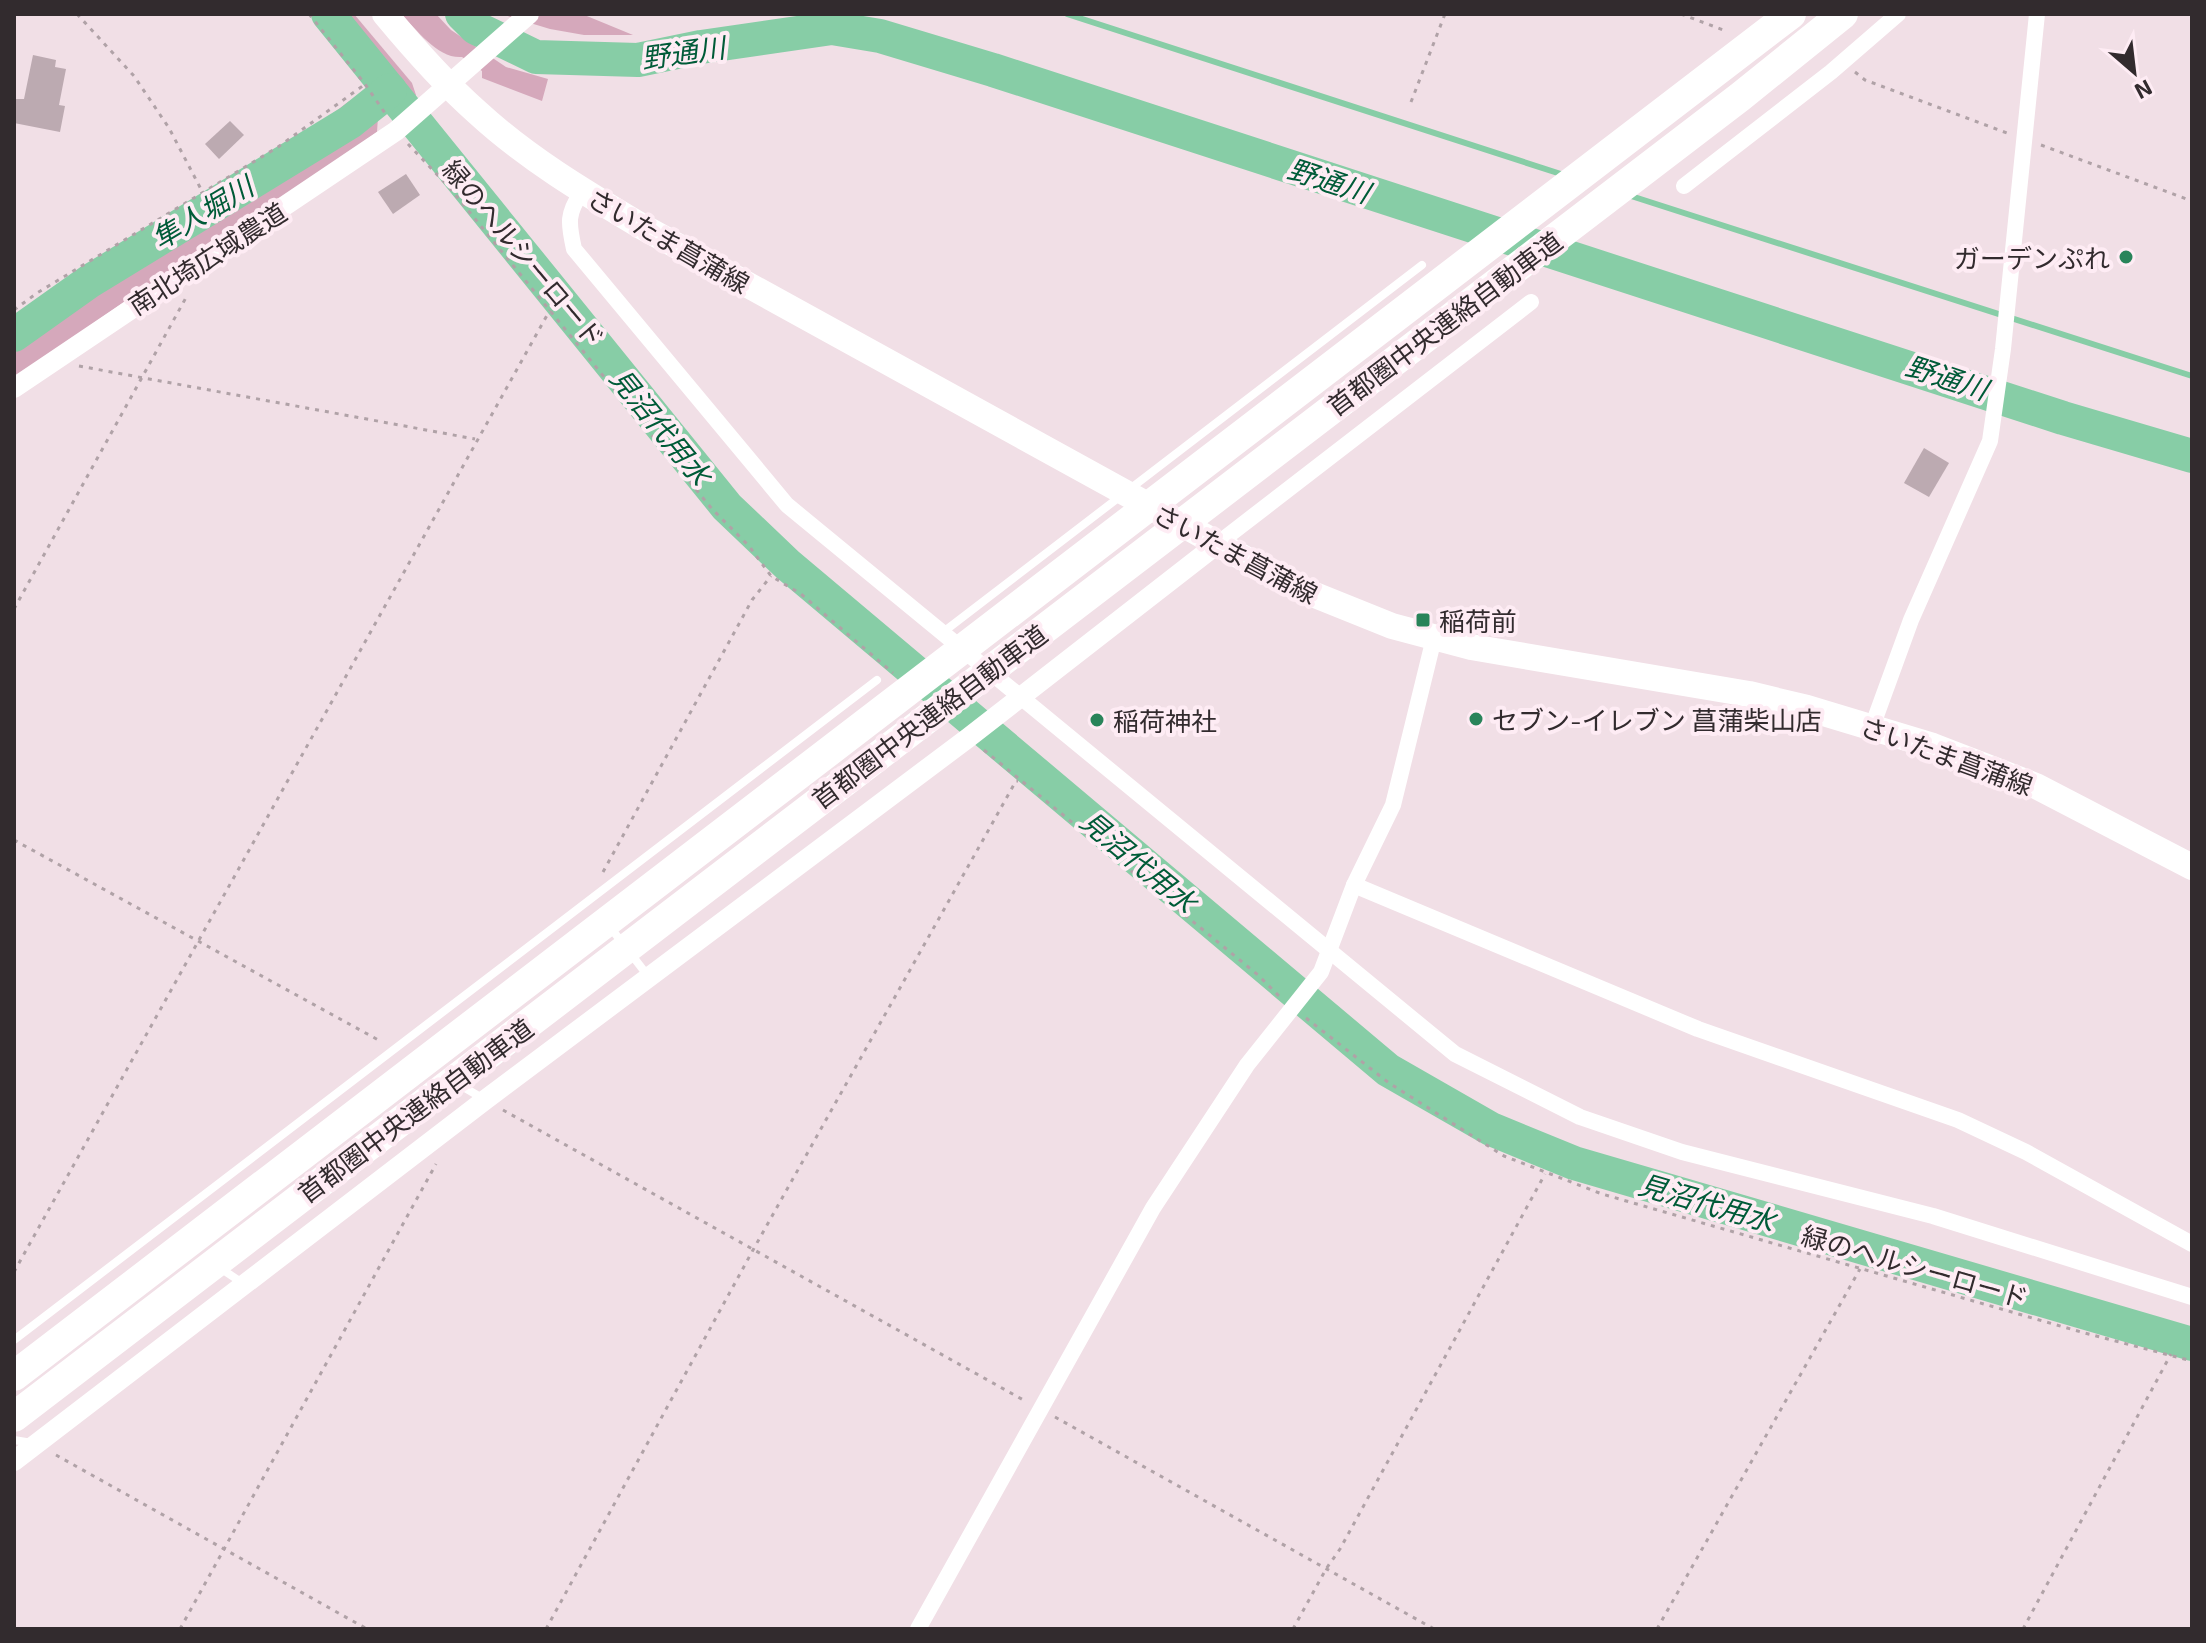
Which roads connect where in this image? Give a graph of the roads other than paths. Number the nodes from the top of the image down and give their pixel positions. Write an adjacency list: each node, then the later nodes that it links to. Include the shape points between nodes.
1 (385, 14): 7 (main road, さいたま菖蒲線)
2 (529, 14): 7 (street)
3 (1791, 14): 36 (highway, 首都圏中央連絡自動車道)
4 (1843, 14): 37 (highway, 首都圏中央連絡自動車道)
5 (1898, 14): 8 (street)
6 (2037, 14): 19 (street, via 1992,432 1911,620)
7 (449, 86): 9 (main road, さいたま菖蒲線, via 516,144); 12 (street, 南北埼広域農道, via 320,184)
8 (1684, 186)
9 (582, 191): 13 (main road, さいたま菖蒲線); 15 (street, via 568,223 574,249 787,505)
10 (1422, 265): 13 (lane)
11 (1531, 302): 14 (street)
12 (14, 388)
13 (1125, 493): 14 (main road, さいたま菖蒲線); 15 (lane)
14 (1216, 545): 16 (main road, さいたま菖蒲線, via 1346,609); 18 (street)
15 (941, 633): 18 (street)
16 (1434, 638): 19 (main road, さいたま菖蒲線, via 1749,694); 21 (street, via 1393,805)
17 (877, 680): 22 (lane)
18 (1018, 697): 23 (street); 24 (street)
19 (1872, 727): 20 (main road, さいたま菖蒲線, via 2036,786)
20 (2192, 867)
21 (1354, 885): 23 (street); 30 (street, via 1698,1029 1982,1130)
22 (590, 900): 24 (lane); 25 (lane)
23 (1330, 953): 34 (street, via 1455,1054 1580,1117 1682,1152 1933,1216); 41 (street, via 1321,972 1247,1065 1153,1208)
24 (649, 977): 28 (street)
25 (394, 1049): 26 (lane); 29 (lane)
26 (433, 1071)
27 (446, 1078): 28 (lane)
28 (485, 1100): 33 (street)
29 (159, 1228): 31 (lane); 35 (lane)
30 (2192, 1244)
31 (195, 1252)
32 (208, 1260): 33 (lane)
33 (244, 1284): 39 (street)
34 (2192, 1297)
35 (14, 1340)
36 (14, 1376)
37 (14, 1417)
38 (14, 1440): 39 (lane)
39 (37, 1444): 40 (street)
40 (14, 1461)
41 (918, 1629)

